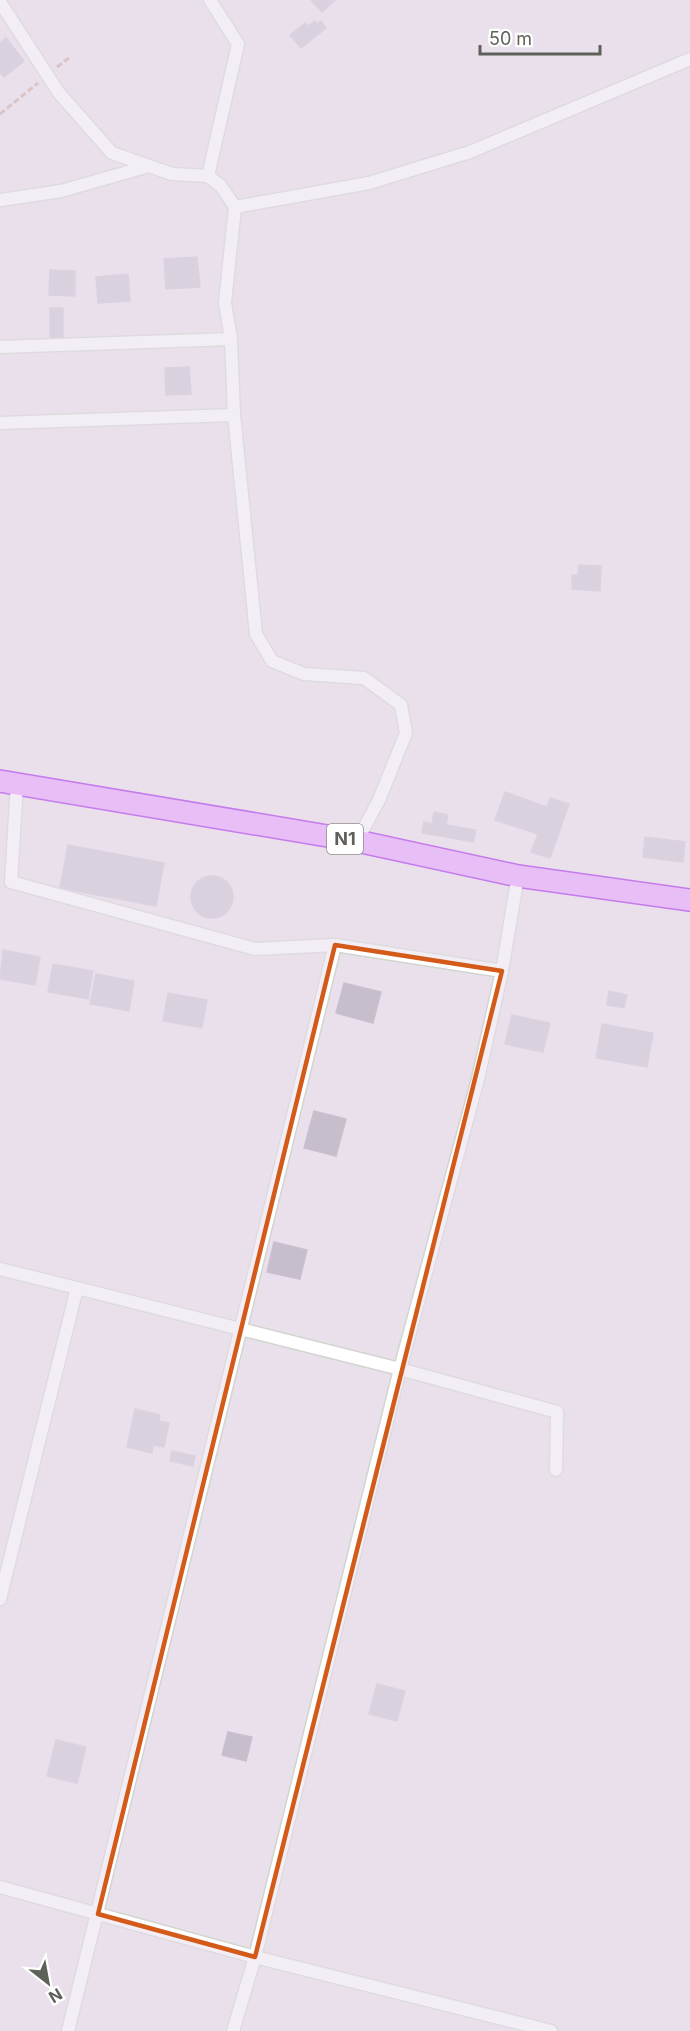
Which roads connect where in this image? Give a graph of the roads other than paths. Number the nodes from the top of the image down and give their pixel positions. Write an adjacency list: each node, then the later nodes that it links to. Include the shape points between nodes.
1 (210, 0): 5 (street, via 238,44)
2 (0, 2): 4 (street, via 59,93 112,153)
3 (690, 59): 7 (street, via 470,152 369,183)
4 (149, 166): 5 (street, via 172,174); 6 (street, via 61,191)
5 (207, 176): 7 (street)
6 (0, 200)
7 (235, 207): 8 (street, via 225,303)
8 (231, 339): 9 (street); 10 (street)
9 (0, 347)
10 (234, 415): 11 (street); 13 (street, via 256,634 272,661 304,674 364,678 401,705 406,733 379,800)
11 (0, 423)
12 (9, 782): 13 (highway, N1); 16 (street, via 11,882 255,949)
13 (357, 841): 14 (highway, N1)
14 (518, 876): 15 (highway, N1); 17 (street)
15 (690, 900)
16 (335, 945): 17 (street); 20 (street)
17 (501, 972): 21 (street, via 478,1079)
18 (0, 1269): 19 (street)
19 (77, 1288): 20 (street); 23 (street)
20 (243, 1329): 21 (street); 25 (street)
21 (400, 1369): 22 (street, via 557,1412); 26 (street)
22 (556, 1470)
23 (0, 1599)
24 (0, 1887): 25 (street)
25 (98, 1914): 26 (street); 27 (street)
26 (255, 1957): 28 (street); 29 (street)
27 (68, 2031)
28 (233, 2031)
29 (551, 2031)

